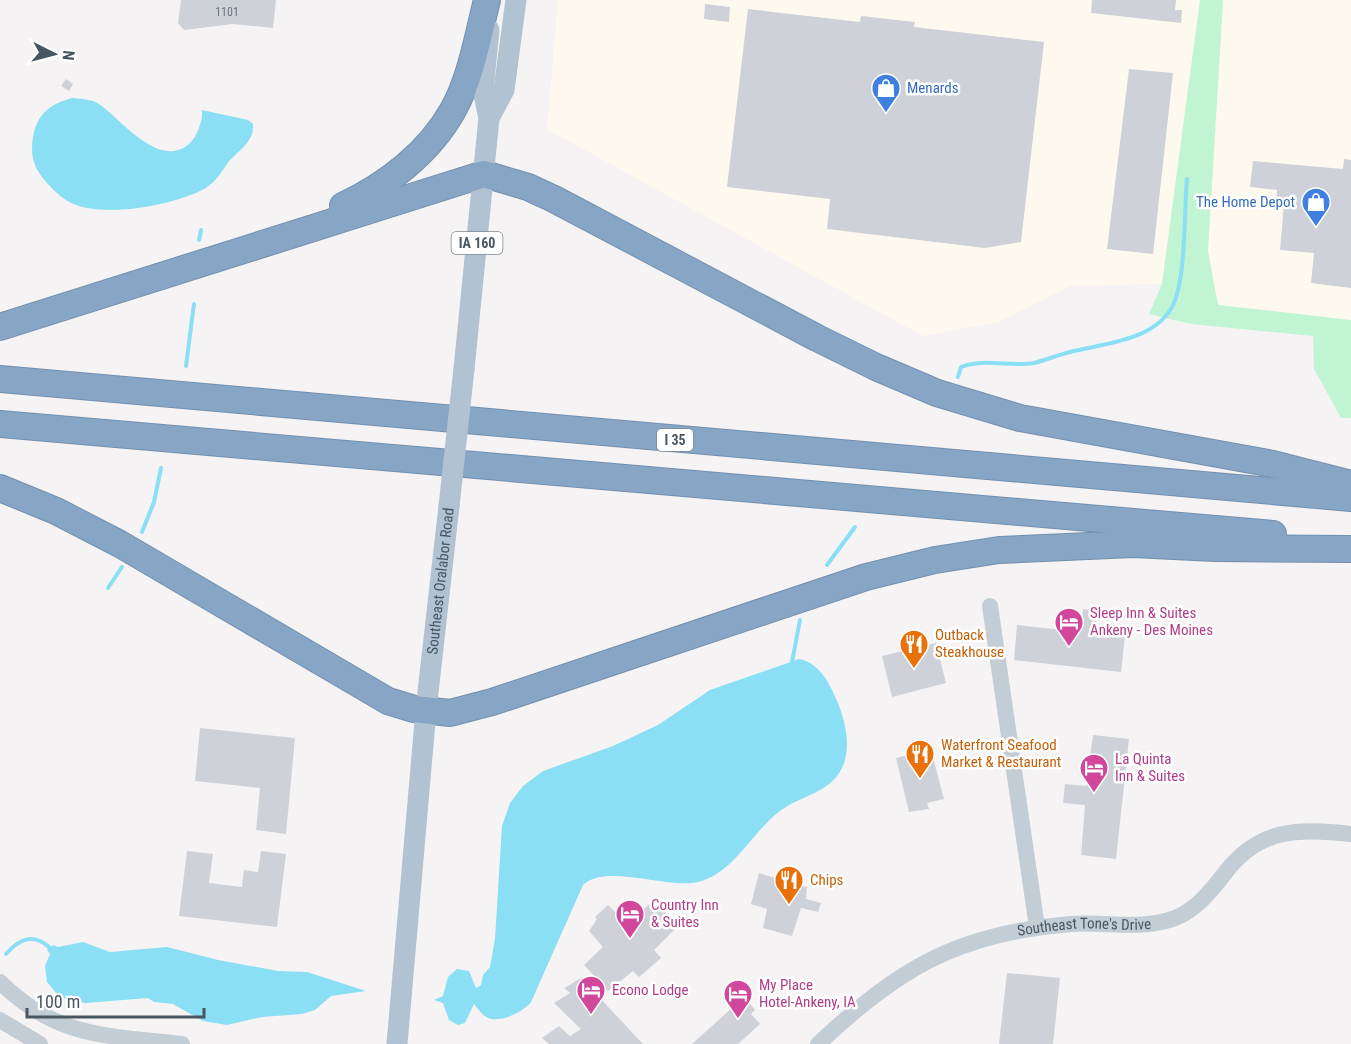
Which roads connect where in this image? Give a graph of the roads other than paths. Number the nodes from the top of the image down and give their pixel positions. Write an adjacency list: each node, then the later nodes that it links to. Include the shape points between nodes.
1 (487, 0): 6 (highway, via 453,110 422,150 384,184 362,197)
2 (492, 0): 4 (main road, Southeast Oralabor Road / IA 160, via 483,90)
3 (516, 0): 4 (main road, Southeast Oralabor Road / IA 160, via 504,90)
4 (489, 118): 5 (main road, Southeast Oralabor Road / IA 160)
5 (484, 174): 6 (highway); 10 (highway, via 554,199 876,368 938,393 1020,418 1273,464); 16 (main road, Southeast Oralabor Road / IA 160, bridge)
6 (227, 255): 7 (highway)
7 (0, 327)
8 (0, 379): 12 (highway, I 35)
9 (0, 424): 13 (highway)
10 (1351, 484)
11 (0, 488): 16 (highway, via 120,544 388,701)
12 (1351, 498)
13 (1351, 541)
14 (1351, 549): 16 (highway, via 1133,544 999,550 935,560 866,576 492,702 450,713)
15 (990, 606): 18 (street)
16 (426, 710): 23 (main road, Southeast Oralabor Road)
17 (1351, 834): 18 (street, Southeast Tone's Drive, via 1286,832 1258,841 1234,860 1207,897 1178,917 1155,925)
18 (1037, 927): 24 (street, Southeast Tone's Drive, via 981,939 919,964 870,996)
19 (0, 982): 22 (street, via 17,999 68,1028 96,1036)
20 (0, 1020): 21 (street)
21 (40, 1044)
22 (182, 1044)
23 (397, 1044)
24 (818, 1044)

